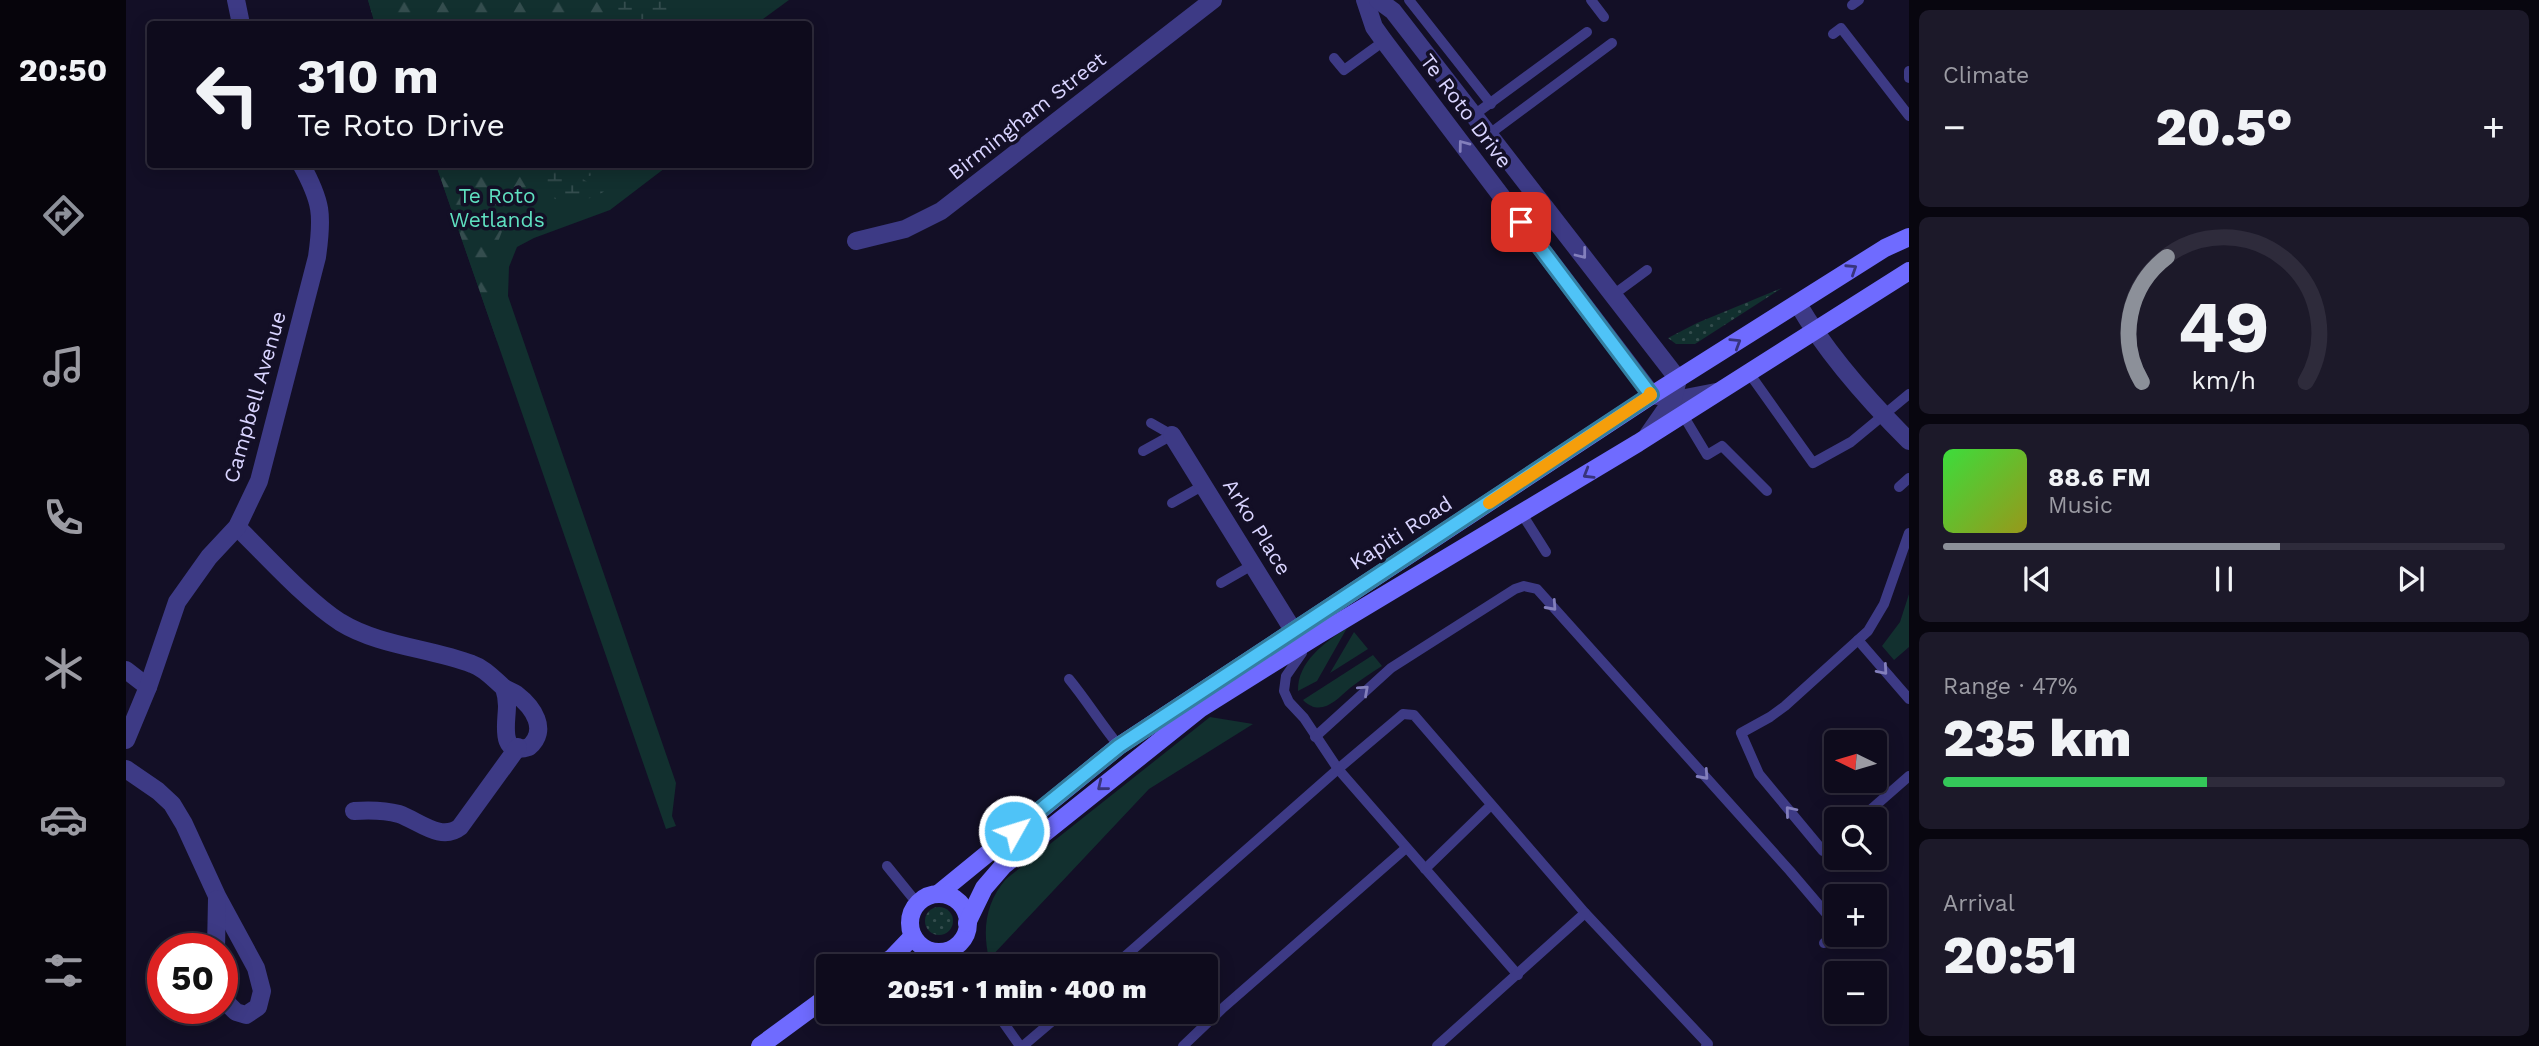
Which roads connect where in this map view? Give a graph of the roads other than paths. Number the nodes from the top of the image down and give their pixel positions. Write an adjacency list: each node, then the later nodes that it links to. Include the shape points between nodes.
1 (236, 0): 8 (street)
2 (1213, 0): 24 (street, Birmingham Street, via 941,211 905,229)
3 (1366, 0): 11 (street, Te Roto Drive, via 1374,27)
4 (1378, 0): 17 (street, Te Roto Drive, via 1393,11)
5 (1409, 0): 16 (lane)
6 (1591, 0): 7 (lane)
7 (1604, 17)
8 (240, 21)
9 (1587, 32): 16 (lane)
10 (1833, 34): 18 (lane, via 1841,28)
11 (1384, 41): 13 (lane, via 1344,70); 22 (street, Te Roto Drive, one-way to 11)
12 (1612, 43): 19 (lane)
13 (1334, 58)
14 (1909, 71): 15 (lane)
15 (1909, 78)
16 (1491, 103): 17 (lane)
17 (1474, 116): 19 (street, Te Roto Drive)
18 (1909, 116)
19 (1488, 135): 20 (street, Te Roto Drive)
20 (1509, 162): 22 (street); 27 (street, Te Roto Drive, one-way to 27)
21 (303, 168): 51 (street, Campbell Avenue, via 321,212 317,257 259,481)
22 (1488, 179): 29 (street, Te Roto Drive)
23 (1909, 237): 28 (main road, Kapiti Road, one-way to 23)
24 (856, 241)
25 (1647, 270): 27 (lane)
26 (1909, 271): 30 (main road, Kapiti Road)
27 (1614, 295): 31 (street, Te Roto Drive)
28 (1798, 304): 30 (street); 33 (main road, Kapiti Road, one-way to 28)
29 (1602, 330): 31 (street, via 1614,335); 36 (street, Te Roto Drive)
30 (1814, 332): 32 (main road, Kapiti Road); 39 (street)
31 (1644, 333): 33 (street, Te Roto Drive)
32 (1749, 373): 34 (main road, Kapiti Road); 39 (lane, via 1813,463 1851,442)
33 (1678, 379): 36 (main road, Kapiti Road); 37 (street)
34 (1723, 389): 37 (street); 38 (main road, Kapiti Road)
35 (1909, 394): 39 (lane)
36 (1651, 395): 37 (street); 56 (main road, Kapiti Road)
37 (1673, 399): 42 (street)
38 (1683, 415): 42 (main road, Kapiti Road); 48 (lane, via 1707,455 1722,446)
39 (1884, 415): 43 (street)
40 (1152, 423): 41 (lane)
41 (1172, 435): 44 (lane); 46 (street, Arko Place)
42 (1646, 438): 50 (main road, Kapiti Road, one-way to 50)
43 (1909, 441)
44 (1143, 451)
45 (1909, 478): 47 (lane)
46 (1204, 485): 49 (lane); 54 (street, Arko Place)
47 (1899, 487)
48 (1767, 491)
49 (1172, 503)
50 (1522, 514): 53 (lane); 56 (main road, Kapiti Road)
51 (237, 527): 60 (street, Campbell Avenue, via 177,602); 61 (street, via 340,622 366,634 475,664)
52 (1909, 533): 57 (lane, via 1876,621)
53 (1546, 552)
54 (1254, 564): 55 (lane); 56 (street, Arko Place)
55 (1221, 583)
56 (1299, 638): 63 (lane, via 1302,653 1286,676 1284,691); 65 (main road, Kapiti Road); 66 (main road, Kapiti Road)
57 (1858, 640): 62 (lane, one-way to 62); 75 (lane, one-way to 57, via 1759,774 1741,733 1785,706)
58 (126, 670): 60 (street)
59 (1069, 679): 66 (lane)
60 (148, 687): 64 (street, Campbell Avenue)
61 (504, 688): 67 (street, via 506,738); 67 (street, via 528,705 540,726 534,742)
62 (1909, 699)
63 (1315, 737): 69 (lane); 81 (lane, one-way to 81, via 1391,668 1515,589 1537,589)
64 (126, 740)
65 (1155, 743): 66 (main road); 83 (main road, Kapiti Road, one-way to 83, via 1003,866 984,888)
66 (1119, 746): 78 (main road, Kapiti Road)
67 (518, 747): 73 (street, via 453,833 441,833 398,814)
68 (126, 769): 79 (street, via 172,804)
69 (1338, 769): 71 (lane, via 1403,714 1410,714); 74 (lane); 91 (lane)
70 (1909, 776): 72 (lane)
71 (1491, 805): 77 (lane); 82 (lane)
72 (1874, 807)
73 (354, 811)
74 (1406, 848): 77 (lane); 100 (lane)
75 (1824, 850)
76 (887, 866): 80 (lane)
77 (1425, 869): 92 (lane)
78 (937, 894): 80 (main road); 83 (main road, via 958,902)
79 (217, 895): 84 (street); 85 (street)
80 (918, 903): 87 (main road, via 910,919)
81 (1824, 911)
82 (1585, 913): 92 (lane); 97 (lane)
83 (967, 923): 88 (main road, via 963,939)
84 (216, 933)
85 (237, 933)
86 (238, 934): 94 (street, via 262,991 258,1007 247,1015)
87 (913, 936): 88 (main road, via 930,951); 89 (main road)
88 (954, 948): 90 (lane)
89 (896, 954)
90 (958, 954)
91 (1128, 954)
92 (1518, 975): 101 (lane)
93 (816, 1005): 98 (main road)
94 (238, 1013)
95 (1005, 1024): 99 (lane)
96 (1048, 1024): 99 (lane)
97 (1707, 1045)
98 (760, 1046)
99 (1022, 1046)
100 (1183, 1046)
101 (1437, 1046)

